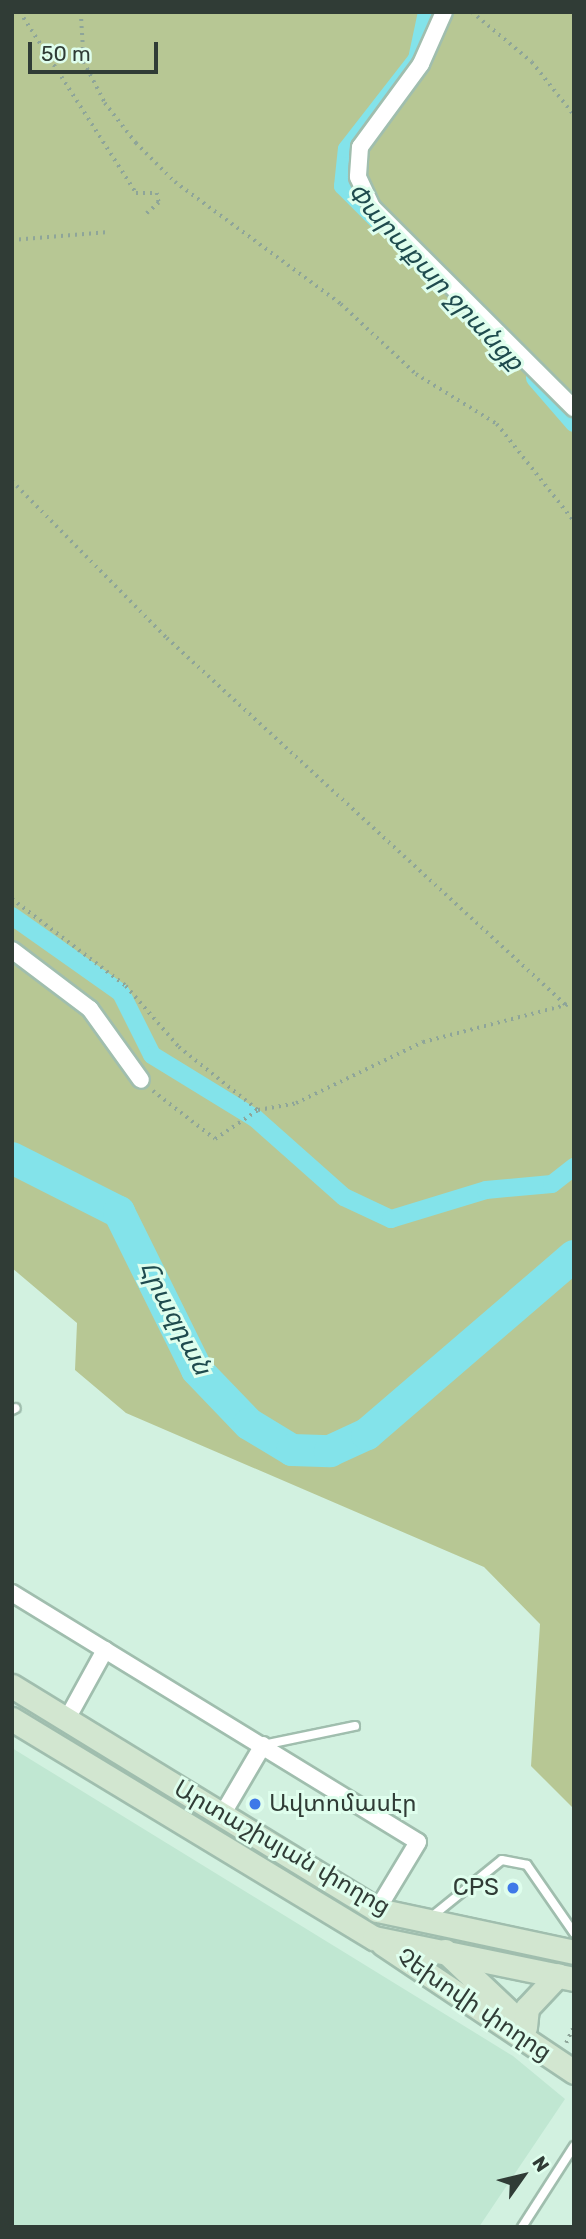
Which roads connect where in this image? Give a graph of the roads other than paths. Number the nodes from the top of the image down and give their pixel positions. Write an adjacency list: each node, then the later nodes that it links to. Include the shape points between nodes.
1 (444, 12): 2 (street, via 421,64 360,147 358,177 372,207)
2 (574, 408)
3 (12, 950): 4 (street, via 90,1009)
4 (141, 1080)
5 (12, 1593): 6 (street)
6 (105, 1650): 9 (street); 11 (street)
7 (12, 1686): 9 (main road, Արտաշիսյան փողոց)
8 (12, 1718): 16 (main road, Արտաշիսյան փողոց)
9 (67, 1719): 12 (main road, Արտաշիսյան փողոց)
10 (355, 1726): 11 (lane)
11 (263, 1745): 12 (street); 13 (street, via 418,1842)
12 (222, 1815): 13 (main road, Արտաշիսյան փողոց)
13 (377, 1910): 14 (main road, Արտաշիսյան փողոց)
14 (424, 1923): 15 (lane, via 502,1860 527,1865); 17 (main road, Չեխովի փողոց); 18 (main road, Արտաշիսյան փողոց)
15 (574, 1933)
16 (374, 1938): 17 (main road, Արտաշիսյան փողոց); 22 (main road, Չեխովի փողոց)
17 (445, 1951): 19 (main road, Արտաշիսյան փողոց); 20 (main road, Չեխովի փողոց)
18 (574, 1952)
19 (566, 1977): 20 (main road, via 527,2008)
20 (525, 2027): 21 (main road, Չեխովի փողոց)
21 (569, 2056)
22 (574, 2071)
23 (574, 2146): 24 (lane)
24 (522, 2227)

